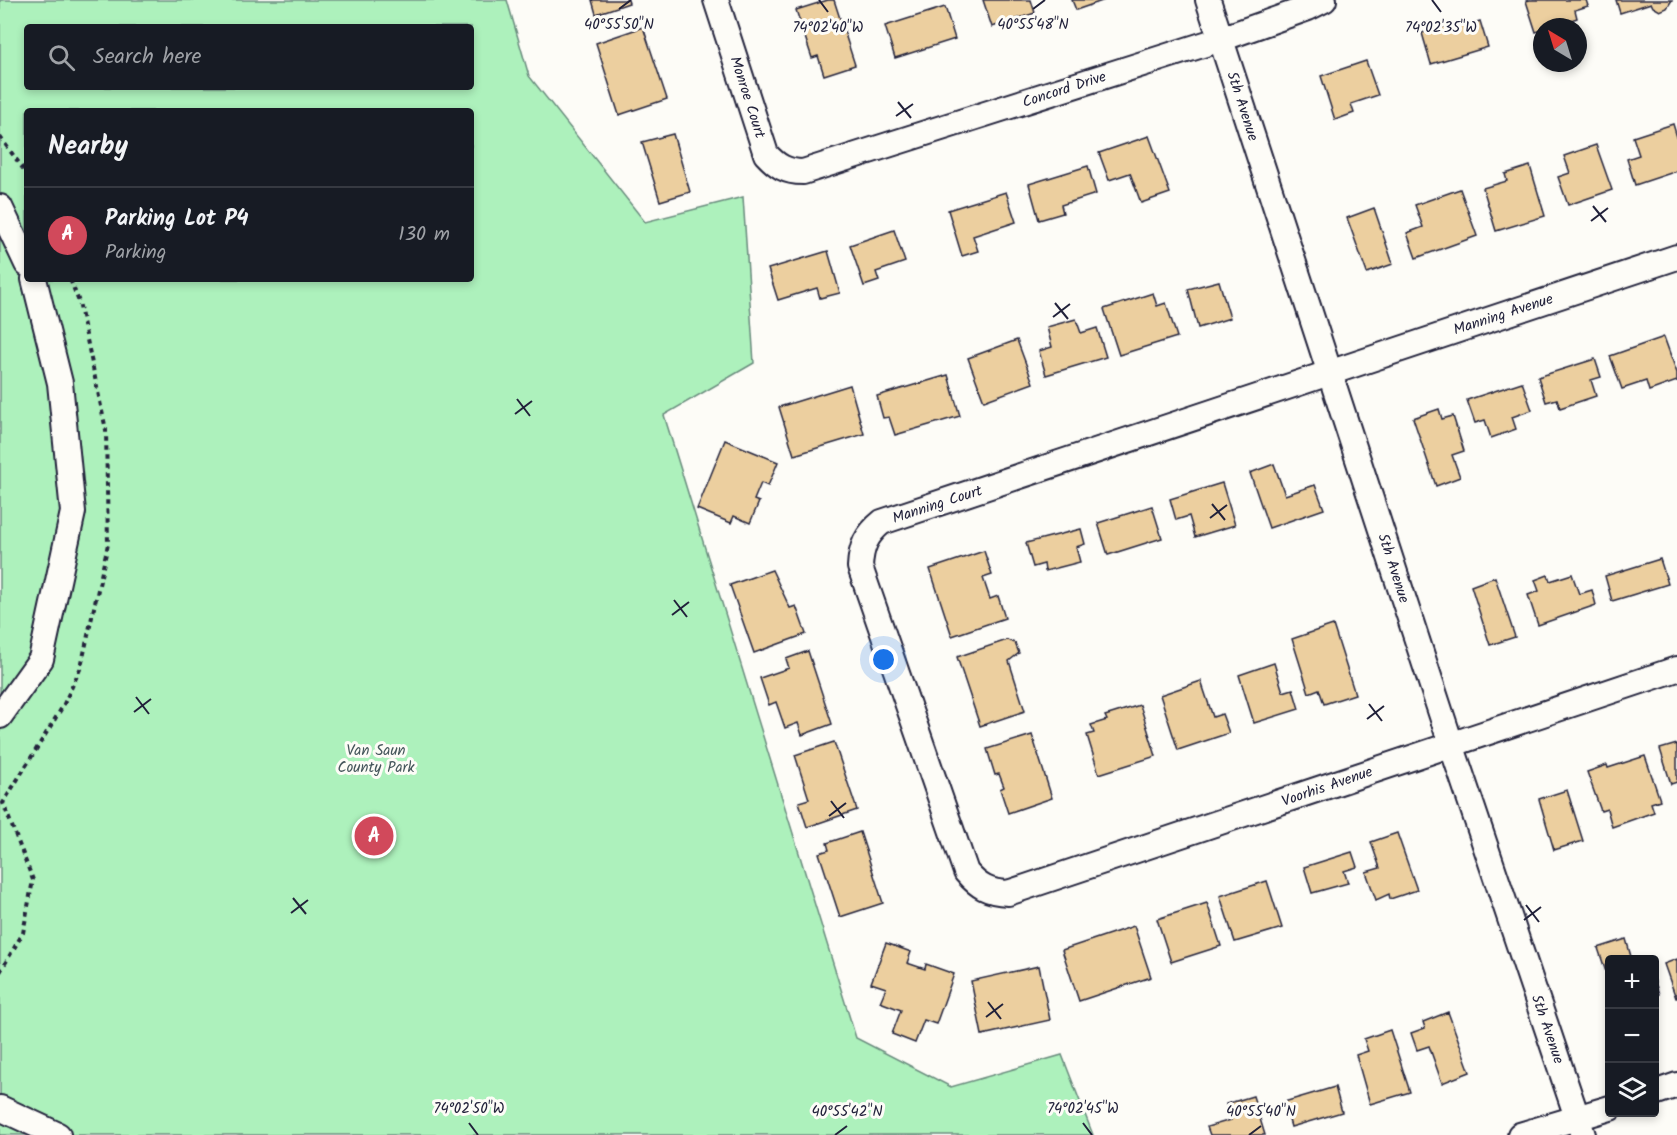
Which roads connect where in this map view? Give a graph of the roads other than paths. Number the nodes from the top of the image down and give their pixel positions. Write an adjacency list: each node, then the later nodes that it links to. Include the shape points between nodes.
1 (716, 0): 5 (street, Monroe Court, via 766,154 777,166)
2 (1208, 0): 4 (street, 5th Avenue)
3 (1324, 0): 4 (street, Concord Drive)
4 (1221, 39): 5 (street, Concord Drive); 10 (street, 5th Avenue)
5 (803, 172)
6 (0, 207): 8 (street)
7 (1677, 256): 10 (street, Manning Avenue)
8 (24, 258)
9 (35, 282): 12 (street, via 60,383 73,512 41,659)
10 (1330, 372): 13 (street, 5th Avenue); 14 (street, Manning Court, via 882,522 869,533 861,550 860,567 966,872)
11 (1677, 669): 13 (street, Voorhis Avenue)
12 (0, 717)
13 (1451, 744): 14 (street, Voorhis Avenue, via 1008,893 991,892); 19 (street, 5th Avenue)
14 (977, 885)
15 (1677, 1085): 16 (street)
16 (1659, 1091)
17 (0, 1108): 20 (street)
18 (1605, 1111): 19 (street)
19 (1580, 1127): 21 (street)
20 (58, 1135)
21 (1520, 1135)

